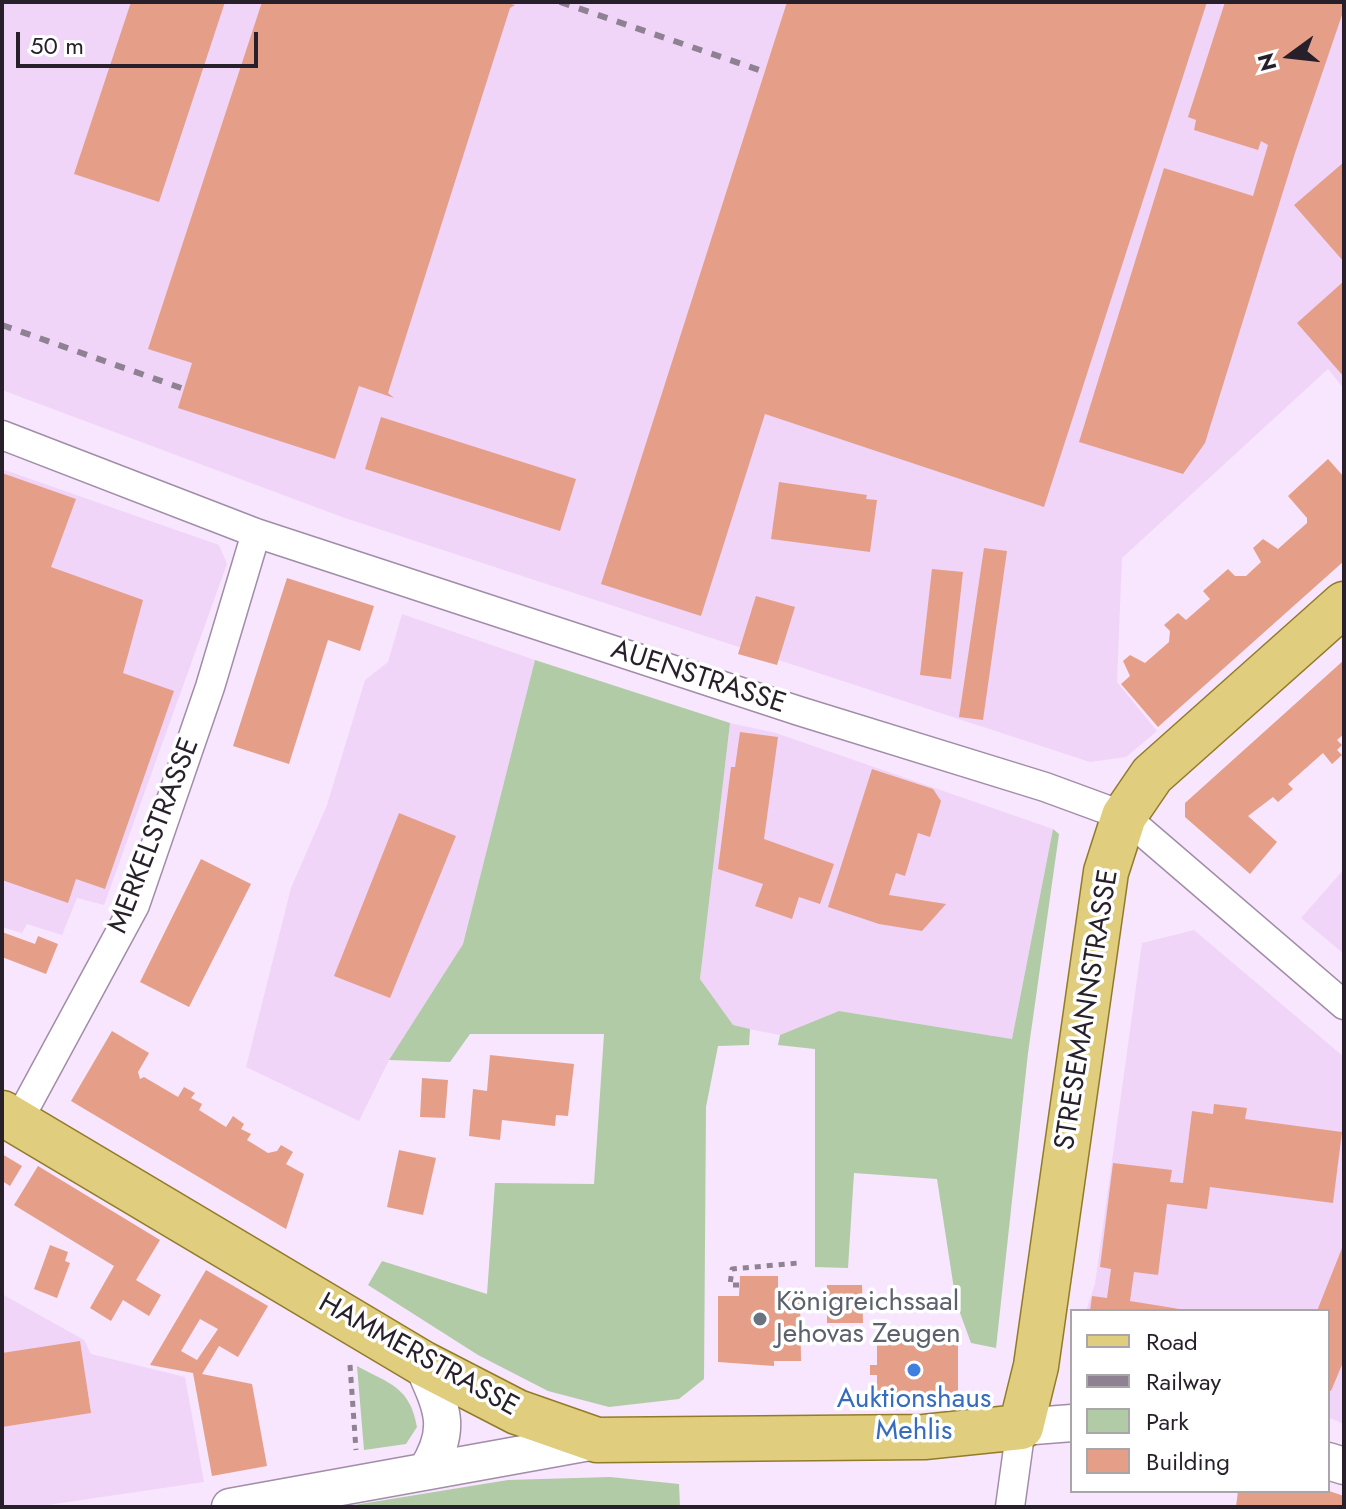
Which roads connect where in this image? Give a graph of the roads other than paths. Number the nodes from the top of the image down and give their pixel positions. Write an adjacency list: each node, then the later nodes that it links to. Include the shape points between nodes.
1 (2, 435): 2 (street, AUENSTRASSE)
2 (256, 533): 4 (street, AUENSTRASSE); 6 (street, MERKELSTRASSE, via 135,905)
3 (1344, 604): 4 (main road, STRESEMANNSTRASSE, via 1152,775)
4 (1124, 816): 5 (street, AUENSTRASSE); 9 (main road, STRESEMANNSTRASSE, via 1106,872 1036,1366)
5 (1344, 1005)
6 (10, 1118): 7 (main road, HAMMERSTRASSE)
7 (422, 1363): 10 (main road, HAMMERSTRASSE, via 517,1412); 11 (street, via 444,1430)
8 (1070, 1423): 9 (street, HAMMERSTRASSE)
9 (1021, 1427): 10 (main road, HAMMERSTRASSE, via 924,1437); 13 (street, STRESEMANNSTRASSE)
10 (597, 1440): 11 (street)
11 (426, 1471): 12 (street)
12 (230, 1507)
13 (1010, 1507)

